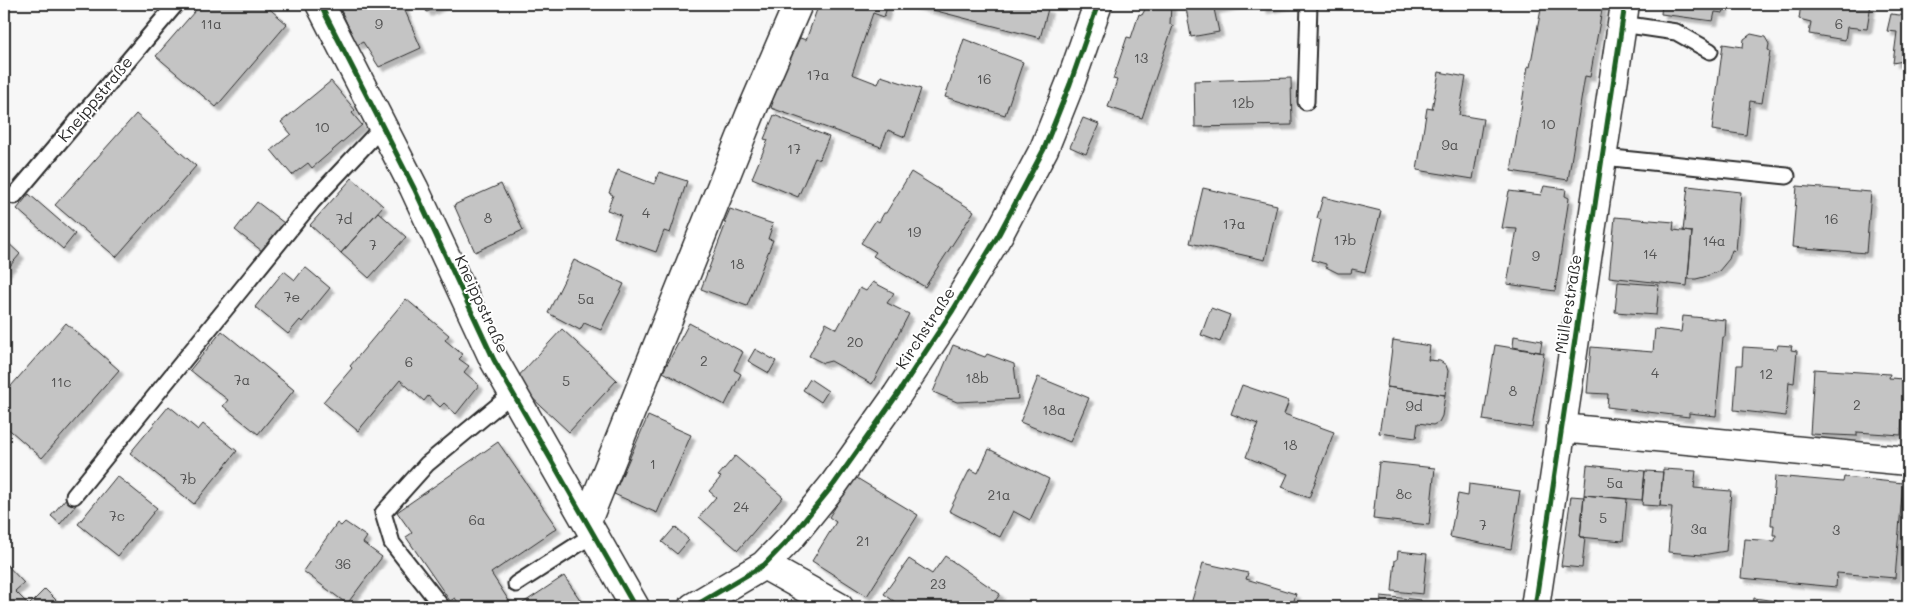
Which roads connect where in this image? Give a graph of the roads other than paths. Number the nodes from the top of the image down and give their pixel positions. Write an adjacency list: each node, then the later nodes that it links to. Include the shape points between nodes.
1 (176, 4): 12 (lane, Kneippstraße)
2 (320, 4): 9 (street, Kneippstraße)
3 (798, 4): 17 (street, via 750,115)
4 (1098, 4): 18 (street, Kirchstraße, via 1044,148 999,234 943,326 834,484)
5 (1309, 4): 8 (lane)
6 (1623, 14): 7 (lane, Müllerstraße, via 1676,32); 10 (street, Müllerstraße)
7 (1710, 51)
8 (1306, 102)
9 (383, 126): 13 (street, Kneippstraße, via 494,360); 16 (lane, via 312,202)
10 (1603, 157): 11 (lane); 14 (street, Müllerstraße)
11 (1788, 176)
12 (14, 196)
13 (513, 393): 17 (street, Kneippstraße); 20 (lane, via 426,464 383,513 392,543)
14 (1561, 428): 15 (street); 24 (street, Müllerstraße)
15 (1908, 461)
16 (74, 496)
17 (590, 527): 19 (lane); 21 (street, Kneippstraße)
18 (764, 564): 22 (street, Kirchstraße); 23 (street)
19 (516, 584)
20 (442, 607)
21 (636, 607)
22 (693, 607)
23 (839, 607)
24 (1535, 607)

